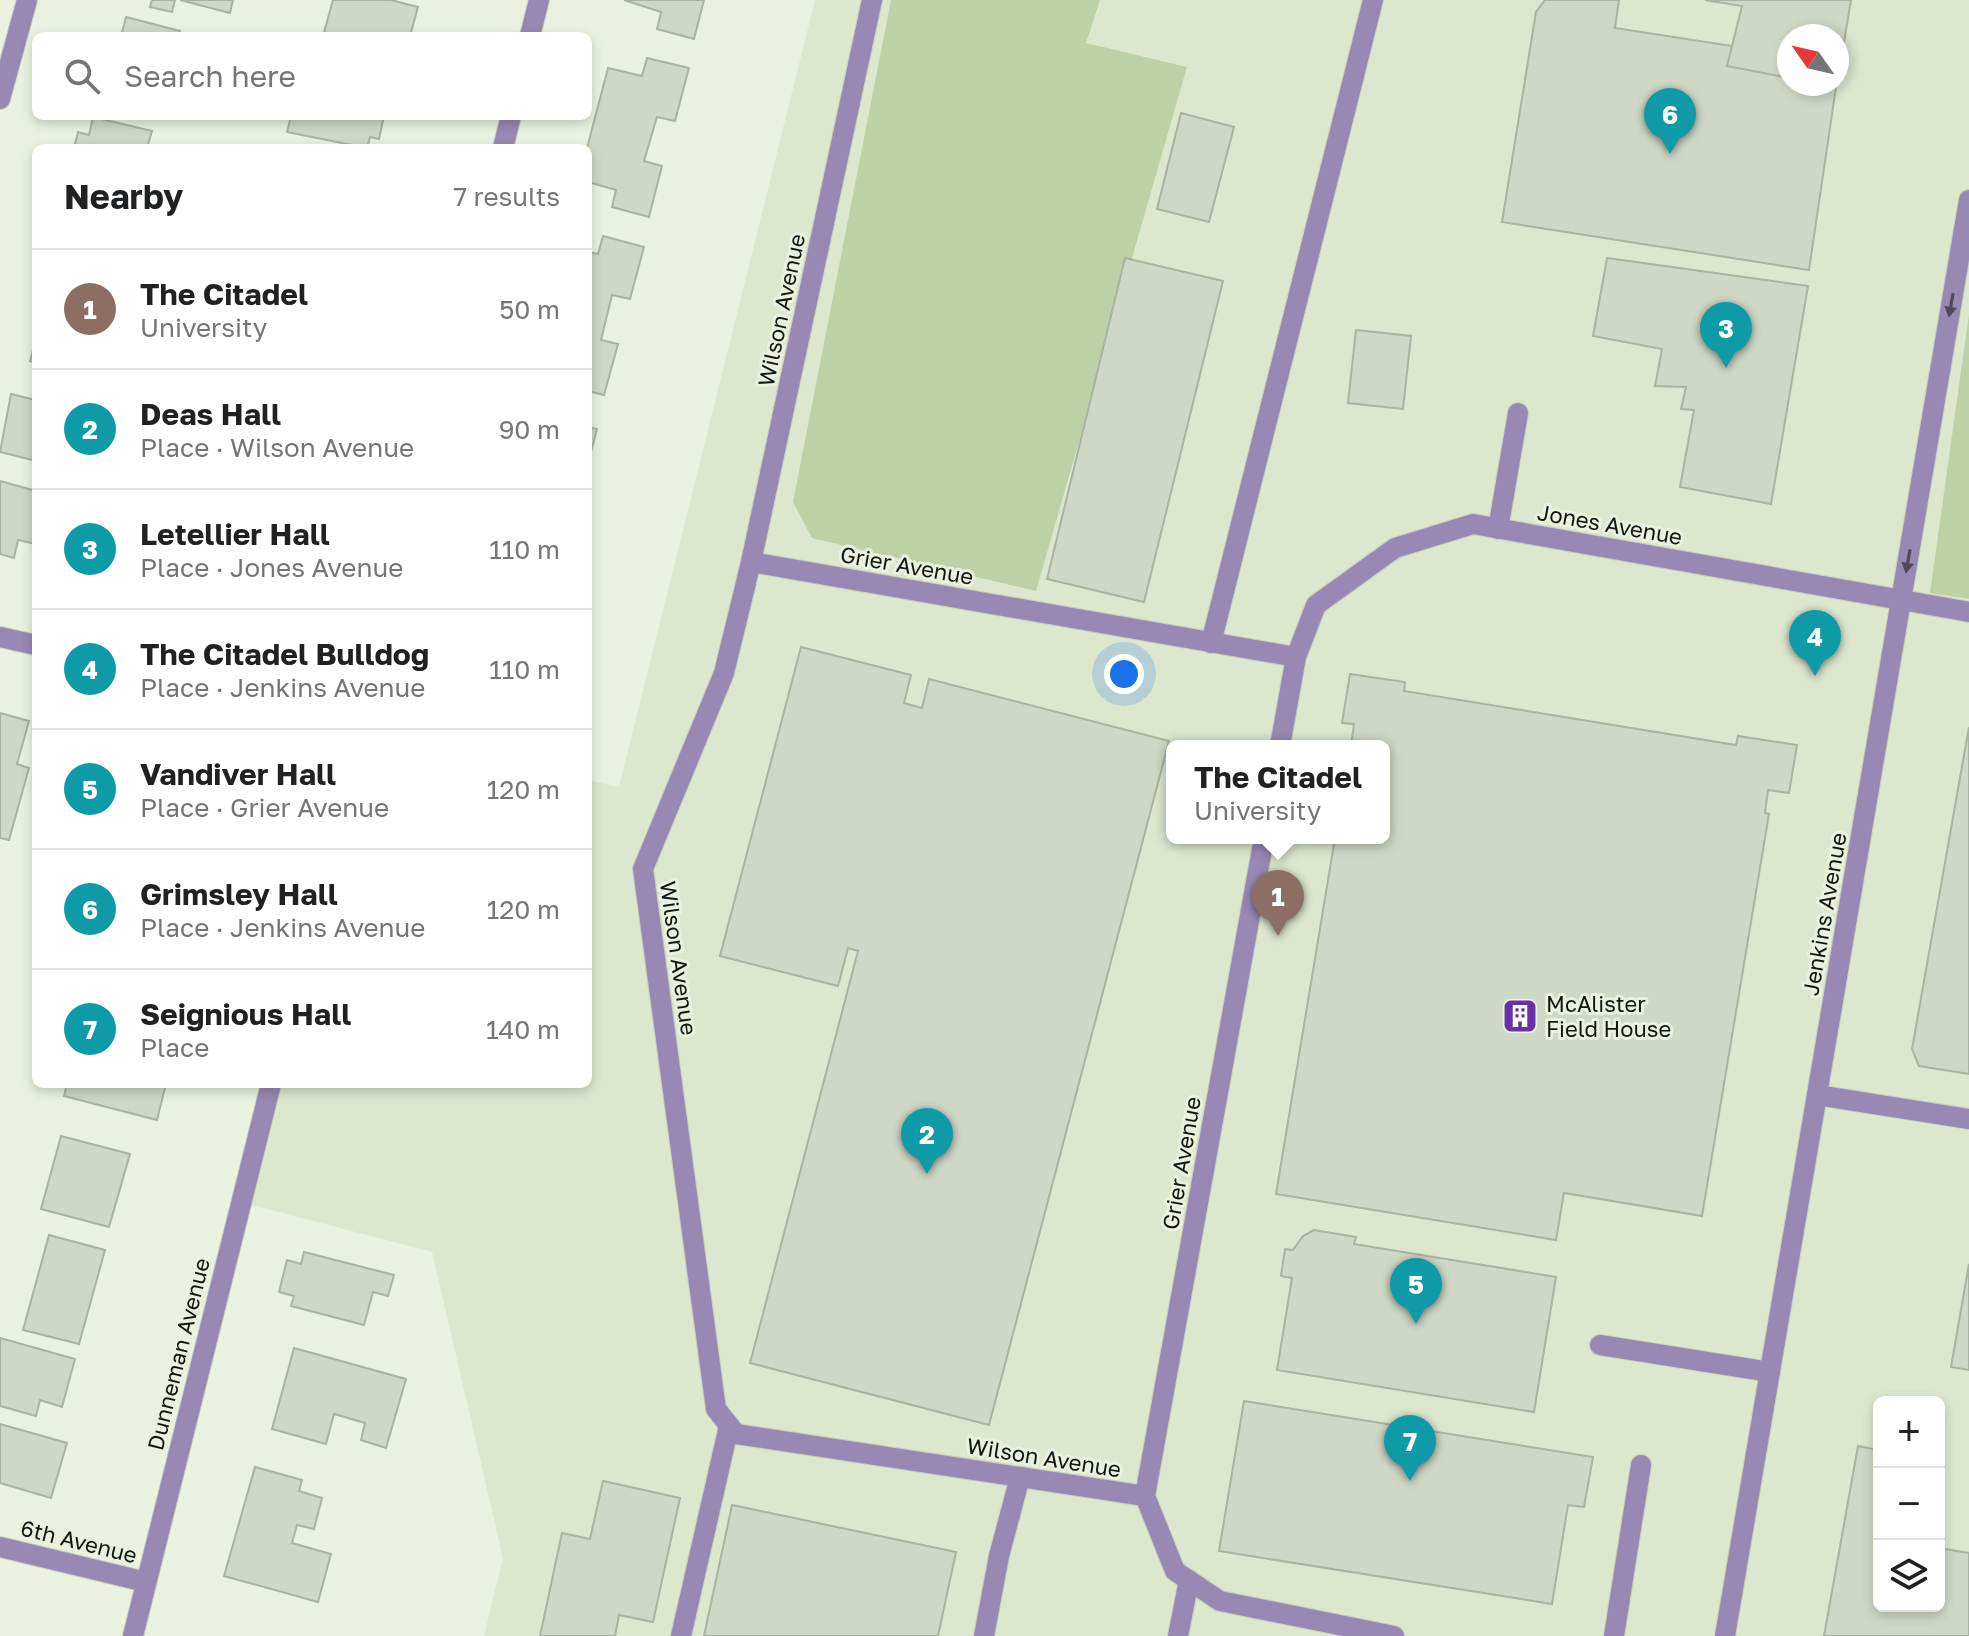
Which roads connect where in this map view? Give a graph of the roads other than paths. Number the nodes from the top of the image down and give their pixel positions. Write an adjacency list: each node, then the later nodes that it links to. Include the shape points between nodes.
1 (27, 0): 6 (street)
2 (539, 0): 5 (street)
3 (872, 0): 12 (street, Wilson Avenue)
4 (1373, 0): 16 (street)
5 (531, 32)
6 (0, 99)
7 (510, 120): 8 (street)
8 (504, 144)
9 (1969, 200): 13 (street, Jenkins Avenue, one-way to 13)
10 (1518, 413): 11 (street)
11 (1498, 529): 13 (street, Jones Avenue); 18 (street, Jones Avenue, via 1473,524 1395,548 1316,605)
12 (751, 562): 16 (street, Grier Avenue); 26 (street, Wilson Avenue, via 724,673 643,869 716,1409)
13 (1902, 601): 14 (street, Jones Avenue); 22 (street, Jenkins Avenue)
14 (1969, 612)
15 (0, 637): 17 (street)
16 (1211, 643): 18 (street, Grier Avenue)
17 (32, 644)
18 (1296, 657): 19 (street)
19 (1281, 740)
20 (1263, 844): 29 (street, Grier Avenue)
21 (270, 1088): 32 (street, Dunneman Avenue)
22 (1817, 1095): 23 (street); 25 (street, Jenkins Avenue)
23 (1969, 1119)
24 (1600, 1345): 25 (street)
25 (1770, 1372): 39 (street, Jenkins Avenue)
26 (729, 1426): 28 (street, Wilson Avenue, via 736,1434); 34 (street)
27 (1641, 1465): 38 (street)
28 (1020, 1477): 29 (street, Wilson Avenue); 35 (street)
29 (1145, 1496): 31 (street, via 1175,1571)
30 (0, 1547): 32 (street, 6th Avenue)
31 (1189, 1580): 36 (street); 37 (street, via 1220,1601)
32 (146, 1582): 33 (street, Dunneman Avenue)
33 (133, 1636)
34 (681, 1636)
35 (984, 1636)
36 (1178, 1636)
37 (1394, 1636)
38 (1614, 1636)
39 (1725, 1636)

